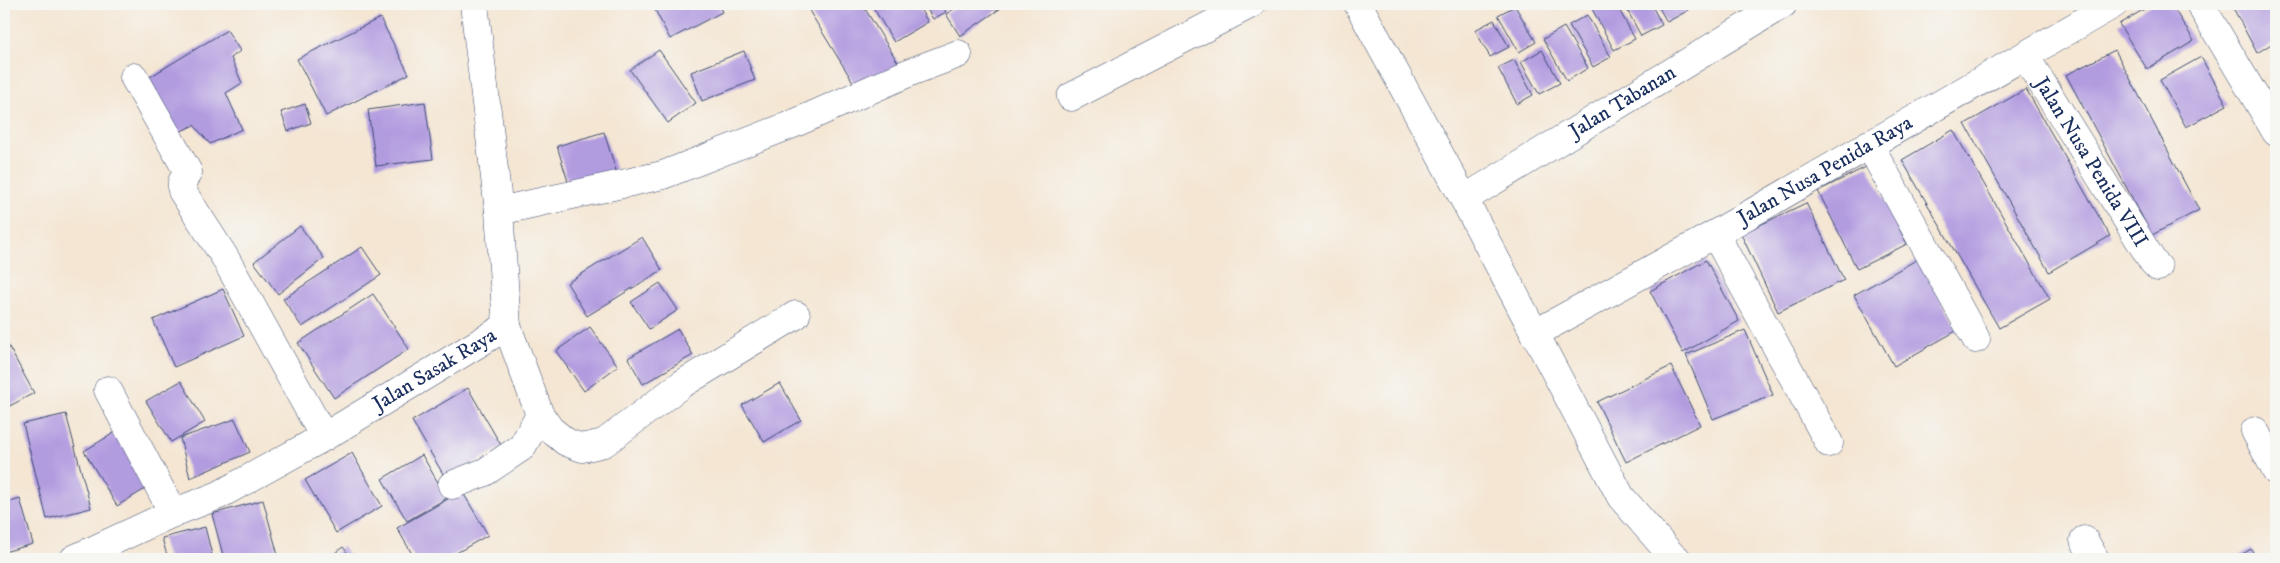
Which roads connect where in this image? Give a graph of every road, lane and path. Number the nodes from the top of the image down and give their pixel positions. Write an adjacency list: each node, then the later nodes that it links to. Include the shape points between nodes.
1 (474, 4): 14 (street, Jalan Sasak Raya)
2 (1251, 4): 10 (street)
3 (1358, 4): 13 (street)
4 (1782, 4): 13 (street, Jalan Tabanan)
5 (2114, 4): 8 (street, Jalan Nusa Penida Raya)
6 (2200, 4): 11 (street)
7 (958, 54): 14 (street, via 663,175)
8 (2025, 56): 12 (street, Jalan Nusa Penida Raya); 16 (street, Jalan Nusa Penida VIII)
9 (134, 77): 24 (street, via 188,172 182,182 182,191 224,256)
10 (1071, 97)
11 (2276, 132)
12 (1869, 144): 15 (street, Jalan Nusa Penida Raya); 20 (street)
13 (1464, 199): 19 (street)
14 (498, 211): 18 (street, Jalan Sasak Raya)
15 (1715, 234): 19 (street, Jalan Nusa Penida Raya); 25 (street)
16 (2158, 267)
17 (796, 315): 22 (street, via 682,384 604,443 594,447 582,448 566,442)
18 (507, 326): 22 (street); 24 (street, Jalan Sasak Raya)
19 (1534, 334): 30 (street, via 1621,497)
20 (1976, 338)
21 (108, 390): 28 (street)
22 (540, 416): 27 (street, via 522,447 485,472)
23 (2255, 431): 26 (street)
24 (324, 437): 28 (street, Jalan Sasak Raya, via 219,495)
25 (1829, 443)
26 (2276, 472)
27 (452, 485)
28 (173, 512): 29 (street, Jalan Sasak Raya)
29 (74, 559)
30 (1677, 559)

